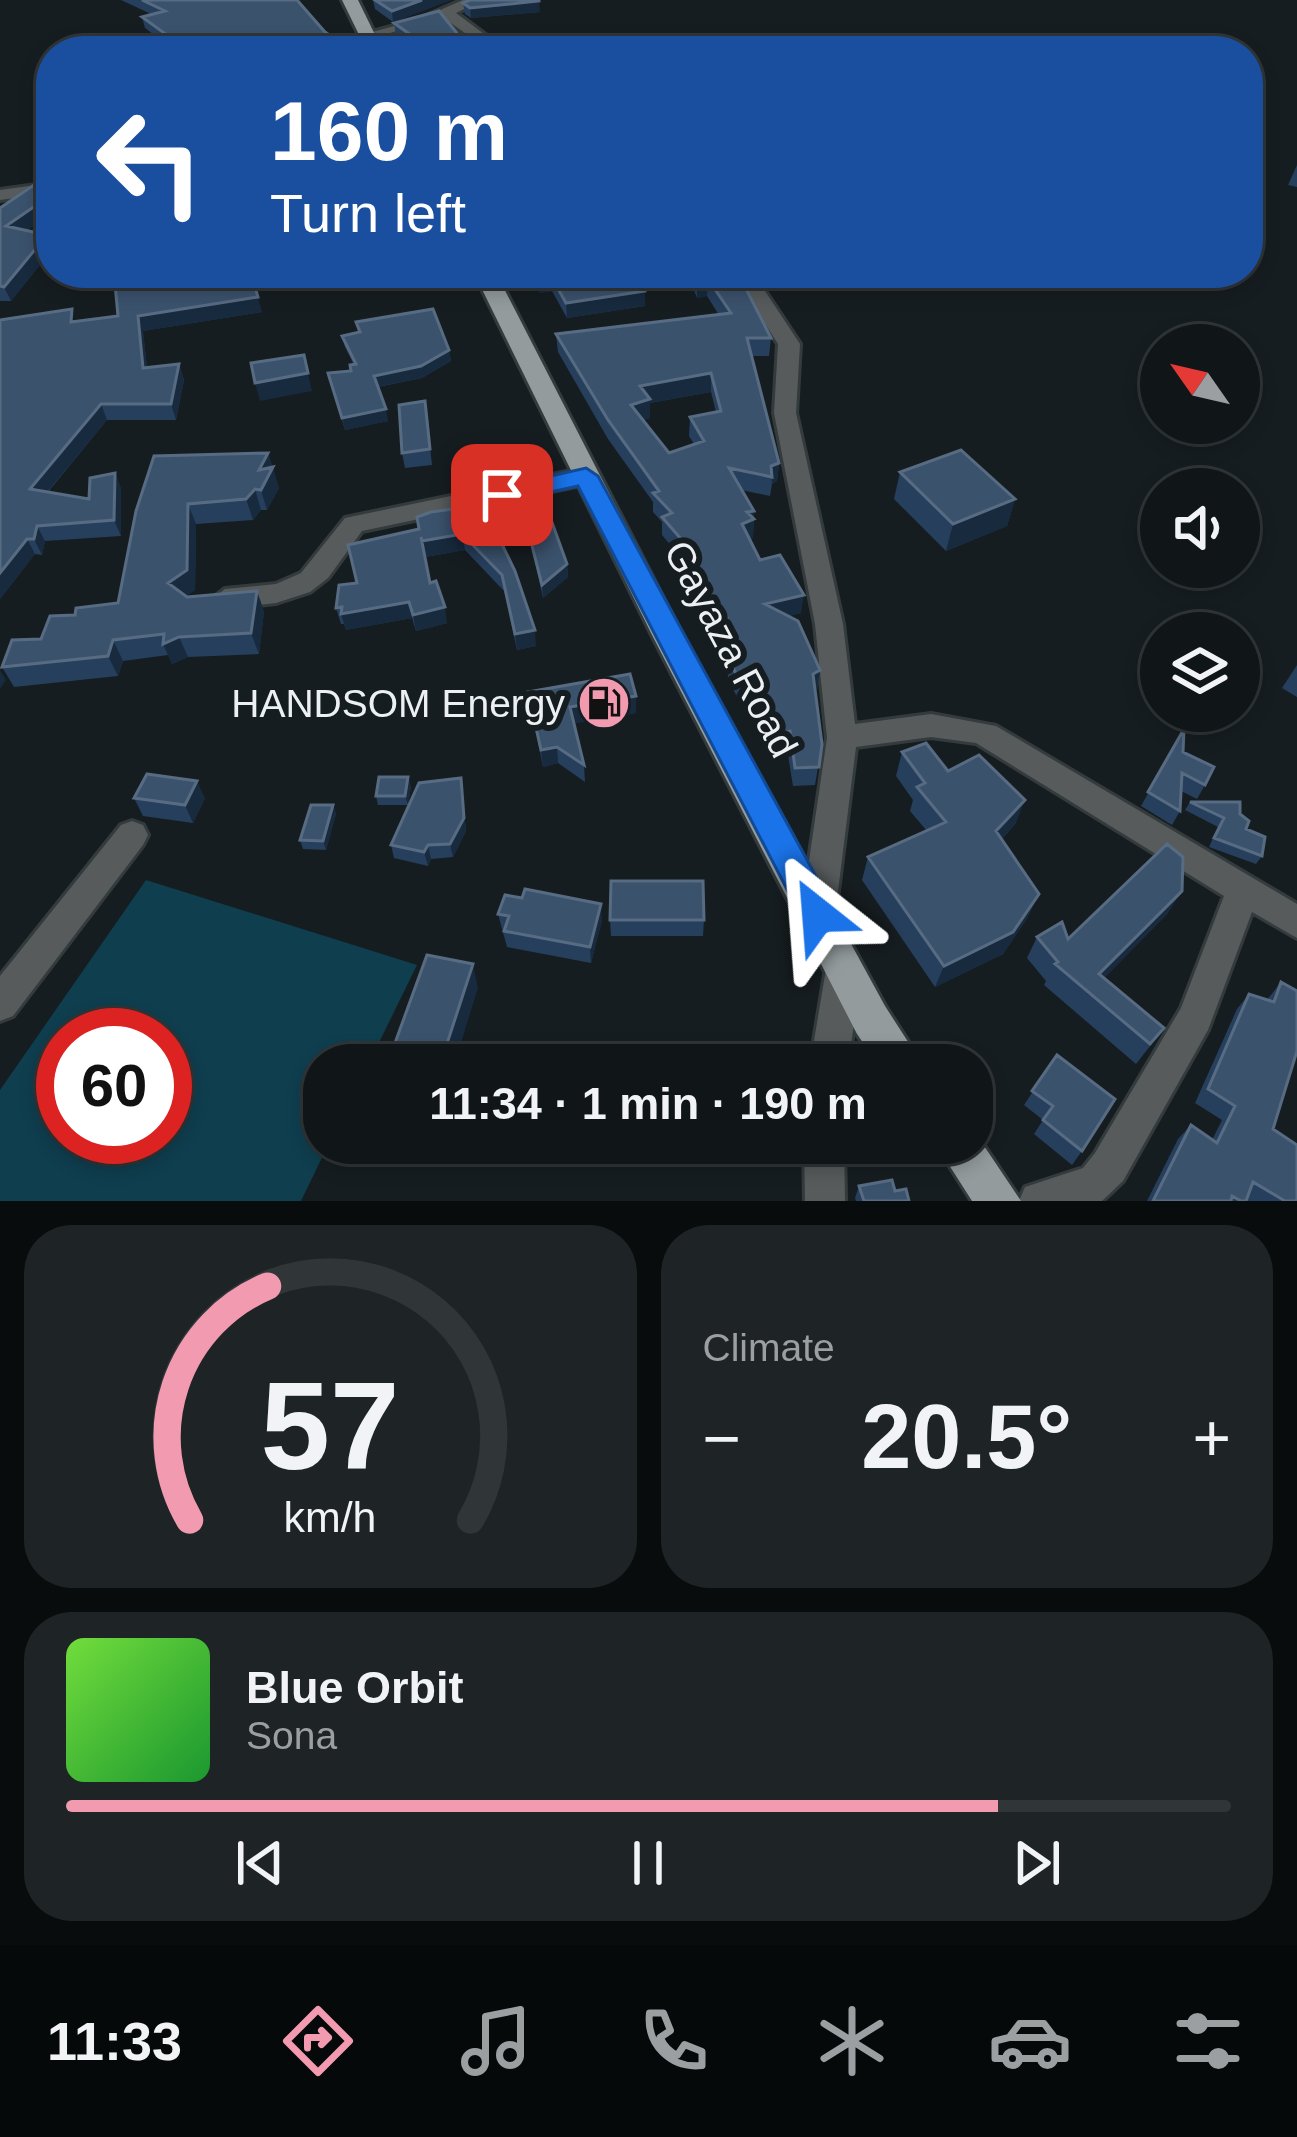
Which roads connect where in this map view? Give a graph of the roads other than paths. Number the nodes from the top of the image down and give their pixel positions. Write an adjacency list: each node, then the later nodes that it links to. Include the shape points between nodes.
1 (350, 0): 4 (main road)
2 (475, 0): 3 (street)
3 (446, 13): 5 (street); 6 (street)
4 (368, 36)
5 (389, 36)
6 (479, 36)
7 (36, 190): 8 (street)
8 (0, 195)
9 (492, 288): 11 (main road, Gayaza Road)
10 (753, 288): 13 (street, via 789,344 785,413 829,624)
11 (586, 476): 12 (street, via 355,524 302,586); 16 (main road, Gayaza Road)
12 (195, 603)
13 (842, 738): 15 (street, via 929,723 985,734); 16 (street)
14 (132, 835): 19 (street)
15 (1243, 890): 17 (street); 26 (street, via 1195,1018 1109,1167 1095,1184)
16 (818, 915): 18 (main road, Gayaza Road)
17 (1297, 922)
18 (844, 969): 20 (street); 21 (main road, Gayaza Road)
19 (0, 1004)
20 (832, 1044)
21 (889, 1044)
22 (824, 1164): 24 (street)
23 (972, 1164): 25 (main road)
24 (825, 1201)
25 (999, 1201)
26 (1040, 1201)

